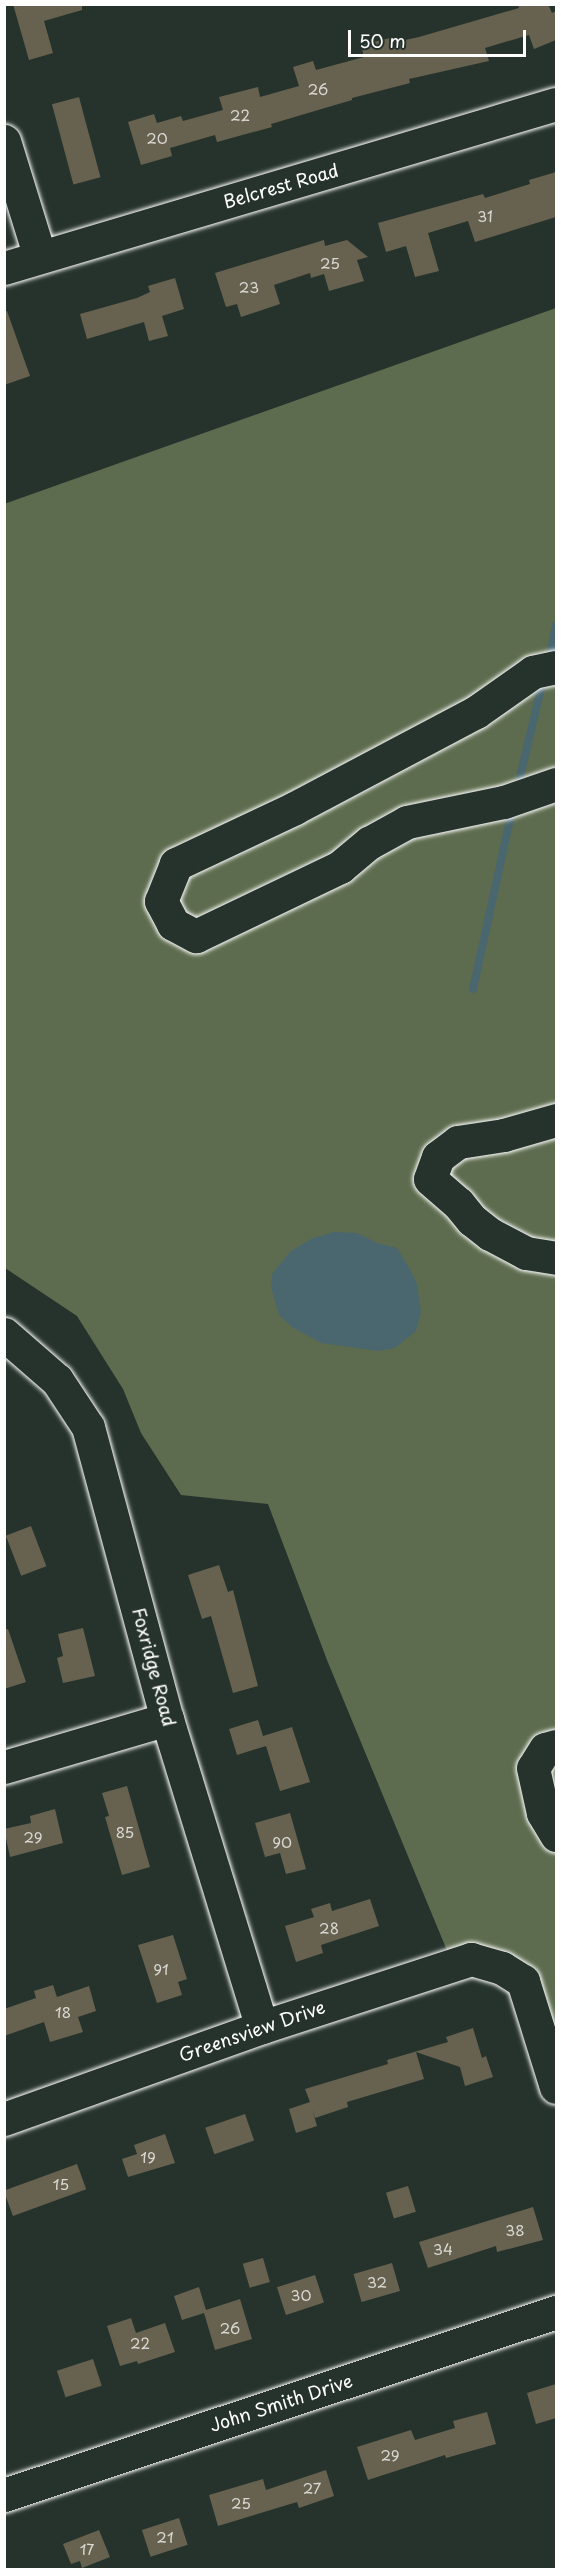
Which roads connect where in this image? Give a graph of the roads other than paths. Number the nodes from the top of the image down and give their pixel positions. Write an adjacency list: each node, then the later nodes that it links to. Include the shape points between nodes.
1 (556, 104): 3 (street, Belcrest Road)
2 (4, 141): 3 (street)
3 (40, 257): 4 (street, Belcrest Road)
4 (4, 268)
5 (556, 667): 6 (street, via 533,672 476,712 295,808 176,864 161,901 173,924 196,936 340,867 369,843 407,822 504,802)
6 (556, 784)
7 (556, 1120): 8 (street, via 458,1142 438,1158 430,1179 490,1234 526,1253)
8 (556, 1258)
9 (4, 1334): 10 (street, Foxridge Road, via 57,1380 88,1427)
10 (167, 1719): 12 (street); 14 (street, Foxridge Road)
11 (556, 1746): 13 (street, via 545,1749 533,1768 543,1813)
12 (4, 1767)
13 (556, 1835)
14 (262, 2027): 15 (street, Greensview Drive, via 471,1959 502,1968 523,1981); 16 (street, Greensview Drive)
15 (556, 2087)
16 (4, 2119)
17 (556, 2312): 18 (street, John Smith Drive)
18 (4, 2495)

